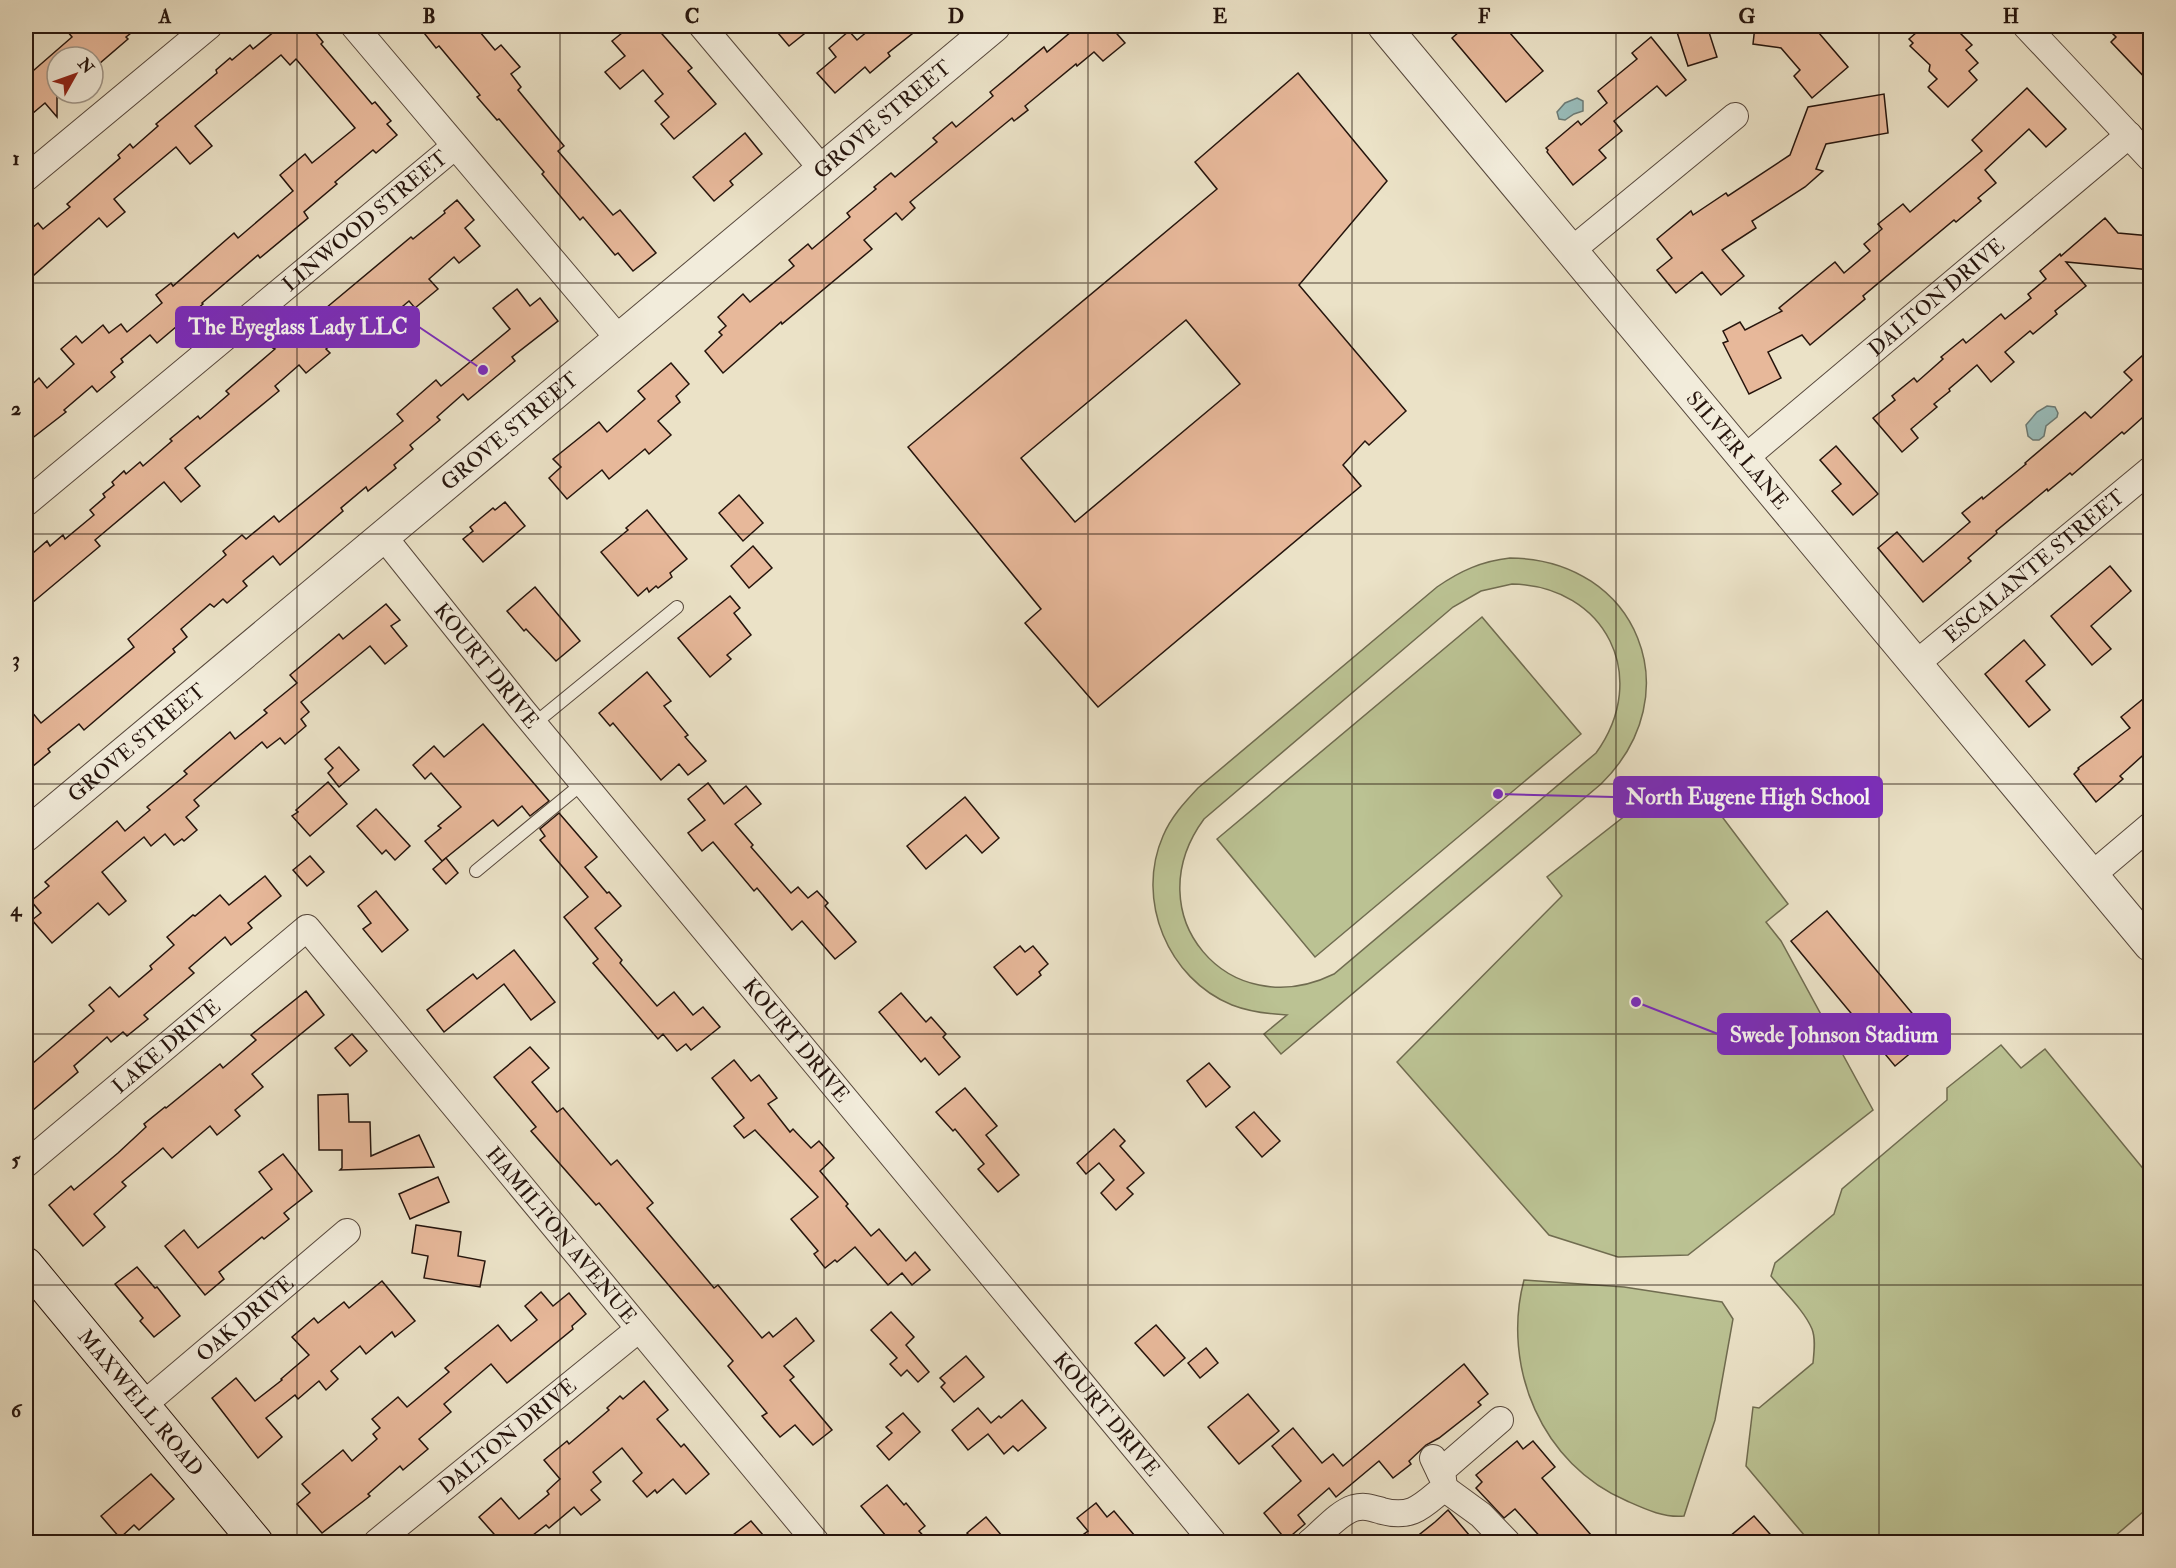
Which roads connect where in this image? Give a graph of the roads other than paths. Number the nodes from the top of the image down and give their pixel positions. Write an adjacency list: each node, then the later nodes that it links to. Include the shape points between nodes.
1 (209, 26): 12 (street)
2 (354, 26): 9 (street)
3 (702, 26): 11 (street)
4 (994, 26): 11 (street, GROVE STREET)
5 (2026, 26): 8 (street)
6 (1394, 29): 13 (street, SILVER LANE)
7 (1735, 116): 13 (street)
8 (2129, 135): 10 (street); 15 (street, DALTON DRIVE)
9 (455, 146): 14 (street); 17 (street, LINWOOD STREET)
10 (2151, 158)
11 (822, 169): 14 (street, GROVE STREET)
12 (26, 178)
13 (1572, 250): 15 (street, SILVER LANE)
14 (619, 339): 18 (street, GROVE STREET)
15 (1745, 458): 20 (street, SILVER LANE)
16 (2151, 470): 20 (street, ESCALANTE STREET)
17 (26, 503)
18 (382, 537): 21 (street, KOURT DRIVE); 24 (street, GROVE STREET)
19 (677, 607): 21 (lane)
20 (1917, 663): 26 (street, SILVER LANE)
21 (534, 724): 22 (street, KOURT DRIVE)
22 (583, 783): 25 (lane); 39 (street, KOURT DRIVE)
23 (2151, 826): 26 (street)
24 (26, 835)
25 (476, 870)
26 (2092, 875): 28 (street, SILVER LANE)
27 (307, 928): 29 (street, LAKE DRIVE); 32 (street, HAMILTON AVENUE)
28 (2151, 945)
29 (26, 1164)
30 (347, 1232): 33 (street, OAK DRIVE)
31 (26, 1264): 33 (main road, MAXWELL ROAD)
32 (639, 1329): 37 (street, DALTON DRIVE); 38 (street, HAMILTON AVENUE)
33 (142, 1406): 36 (main road, MAXWELL ROAD)
34 (1500, 1420): 35 (street)
35 (1439, 1472): 40 (street, via 1417,1510 1393,1513 1363,1506 1350,1510); 41 (street)
36 (256, 1542)
37 (377, 1542)
38 (816, 1542)
39 (1213, 1542)
40 (1310, 1542)
41 (1507, 1542)

